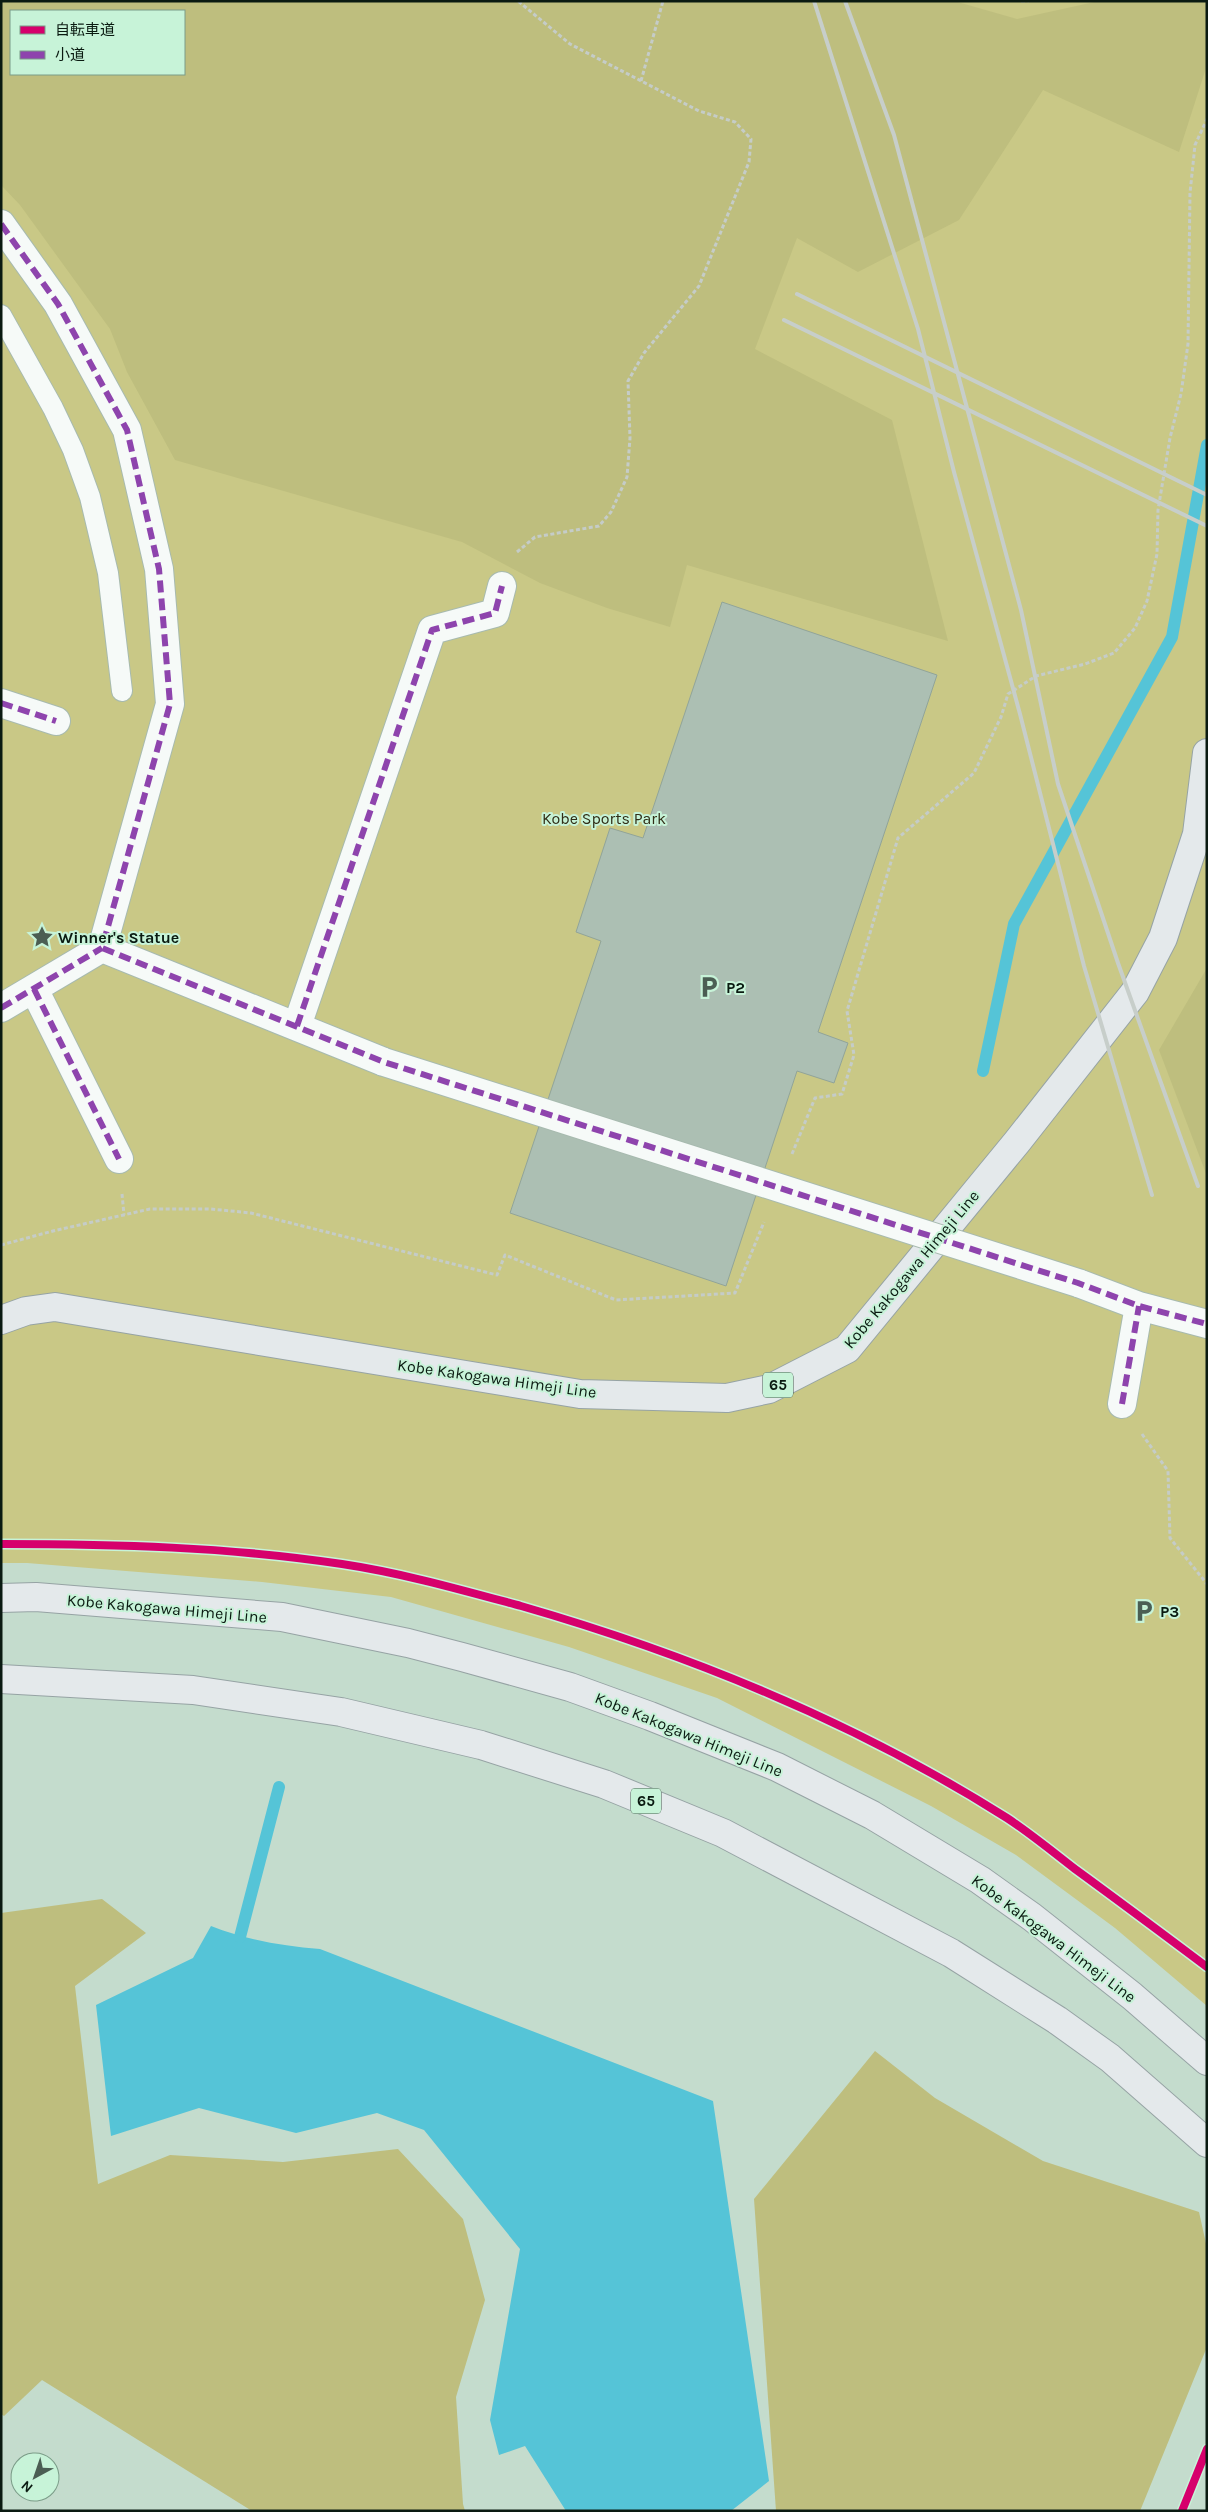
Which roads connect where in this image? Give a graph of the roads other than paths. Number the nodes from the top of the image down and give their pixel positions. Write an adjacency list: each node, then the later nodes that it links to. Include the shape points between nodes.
1 (1, 224): 8 (street, via 58,304 127,430 158,568 170,704)
2 (1, 315): 4 (lane, via 53,408 90,497 108,573)
3 (502, 586): 11 (street, via 495,613 432,630)
4 (122, 691)
5 (1, 703): 6 (street)
6 (56, 721)
7 (1207, 753): 14 (main road, Kobe Kakogawa Himeji Line / 65, via 1197,834 1163,938 1135,992 1011,1150 847,1349 769,1389 727,1398 580,1394 55,1307 26,1311)
8 (102, 948): 9 (street); 11 (street)
9 (34, 989): 10 (street); 12 (street)
10 (1, 1008)
11 (297, 1026): 13 (street, bridge, via 384,1062 1078,1283)
12 (118, 1159)
13 (1139, 1306): 15 (street); 16 (street)
14 (1, 1320)
15 (1207, 1324)
16 (1122, 1404)
17 (1, 1598): 19 (main road, Kobe Kakogawa Himeji Line, via 36,1597 282,1617 462,1657 570,1687 650,1716 777,1767 872,1815 980,1880 1124,1990)
18 (1, 1679): 20 (main road, 65, via 193,1690 341,1712 481,1745 612,1787 723,1833 951,1953 1057,2020 1110,2058)
19 (1207, 2060)
20 (1207, 2143)

